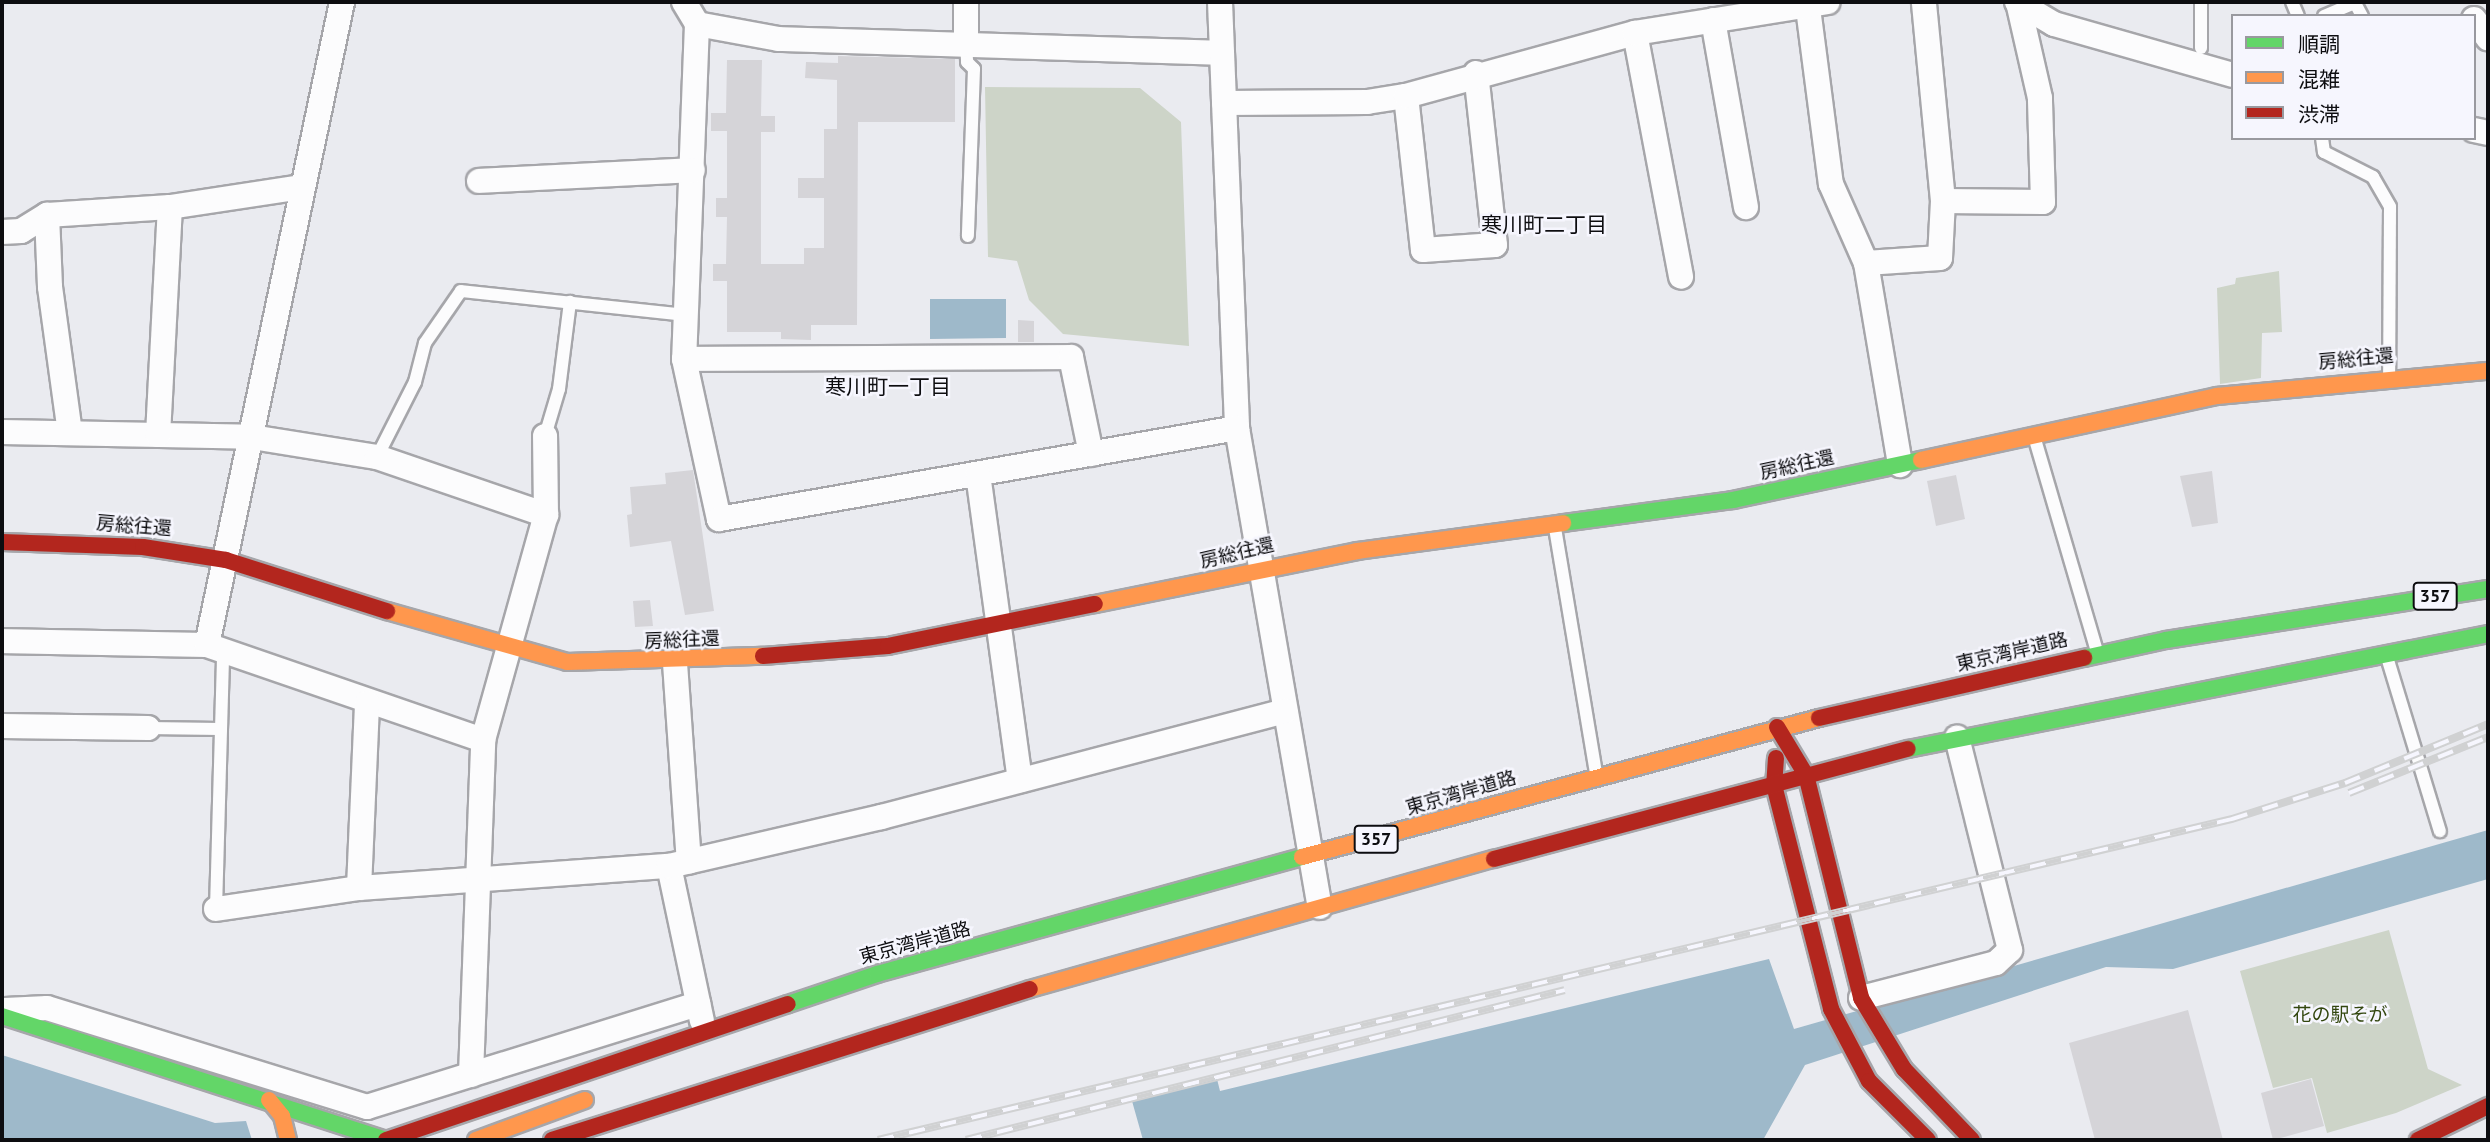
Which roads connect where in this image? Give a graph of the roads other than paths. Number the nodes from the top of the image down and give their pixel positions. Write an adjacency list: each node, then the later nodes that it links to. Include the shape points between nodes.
1 (342, 2): 26 (street)
2 (684, 2): 13 (street)
3 (966, 2): 16 (street)
4 (1220, 2): 18 (street)
5 (1924, 2): 27 (street)
6 (2017, 2): 20 (street, via 2054,24); 27 (street, via 2040,98 2043,202)
7 (2202, 2): 17 (lane)
8 (1818, 5): 11 (street); 33 (street, via 1831,184)
9 (2329, 14): 10 (lane, via 2355,4)
10 (2361, 14)
11 (1713, 20): 14 (street); 29 (street)
12 (2476, 21): 15 (street)
13 (696, 24): 16 (street, via 779,39); 24 (street)
14 (1635, 33): 19 (street); 34 (street)
15 (2488, 38)
16 (966, 41): 18 (street); 32 (lane, via 967,62 974,69)
17 (2201, 48)
18 (1222, 53): 22 (street)
19 (1476, 73): 21 (street); 21 (street, via 1495,245 1423,250)
20 (2231, 74)
21 (1406, 96): 22 (street, via 1367,102)
22 (1224, 103): 40 (street)
23 (2322, 140): 39 (lane, via 2324,152 2373,177 2390,207)
24 (693, 170): 25 (street); 36 (street)
25 (479, 181)
26 (302, 187): 28 (street); 46 (street)
27 (1942, 201): 33 (street, via 1940,258)
28 (170, 207): 30 (street); 43 (street)
29 (1746, 208)
30 (47, 215): 31 (street, via 21,230); 42 (street, via 50,287)
31 (2, 232)
32 (968, 236)
33 (1866, 263): 49 (street)
34 (1681, 277)
35 (570, 302): 36 (lane); 45 (lane, via 559,389); 48 (lane, via 461,291 425,342 415,382)
36 (685, 315): 37 (street)
37 (684, 359): 47 (street, via 1071,357); 50 (street, via 719,519)
38 (2488, 371): 39 (main road, 房総往還)
39 (2389, 377): 44 (main road, 房総往還, via 2217,396)
40 (1237, 428): 47 (street); 55 (street)
41 (2, 432): 42 (street)
42 (70, 433): 43 (street)
43 (158, 435): 46 (street)
44 (2033, 435): 49 (main road, 房総往還); 62 (lane)
45 (545, 436): 51 (street)
46 (253, 437): 48 (street); 54 (street)
47 (1091, 454): 50 (street)
48 (377, 457): 51 (street)
49 (1900, 465): 52 (main road, 房総往還, via 1733,500)
50 (978, 474): 57 (street)
51 (546, 515): 61 (street)
52 (1555, 528): 55 (main road, 房総往還, via 1451,537); 74 (lane)
53 (2, 542): 54 (main road, 房総往還, via 130,546)
54 (226, 560): 60 (street); 61 (main road, 房総往還)
55 (1258, 568): 57 (main road, 房総往還, via 1130,601); 66 (street)
56 (2488, 589): 62 (main road, 東京湾岸道路 / 357, via 2311,613)
57 (998, 626): 64 (main road, 房総往還, via 888,646); 75 (street)
58 (2488, 634): 63 (main road)
59 (2, 641): 60 (street)
60 (215, 648): 65 (street); 70 (lane)
61 (511, 649): 64 (main road, 房総往還, via 567,662); 72 (street)
62 (2098, 654): 68 (main road, 東京湾岸道路 / 357)
63 (2387, 654): 71 (main road); 77 (lane)
64 (676, 663): 79 (street)
65 (367, 703): 72 (street); 81 (street)
66 (1284, 711): 75 (street); 78 (street)
67 (2, 726): 69 (street)
68 (1777, 727): 73 (main road); 74 (main road, 東京湾岸道路 / 357); 76 (main road)
69 (148, 728): 70 (lane)
70 (220, 729): 83 (lane)
71 (1957, 737): 73 (main road); 86 (street, via 2010,950 1996,962)
72 (483, 740): 80 (street)
73 (1806, 775): 76 (main road); 86 (main road)
74 (1596, 777): 78 (main road, 東京湾岸道路 / 357)
75 (1020, 780): 79 (street)
76 (1774, 785): 82 (main road); 98 (main road, via 1831,1009 1855,1059 1883,1100)
77 (2440, 831)
78 (1311, 857): 82 (street); 89 (main road, 東京湾岸道路 / 357, via 877,974)
79 (679, 864): 80 (street); 87 (street)
80 (478, 881): 81 (street); 90 (street)
81 (359, 888): 83 (street)
82 (1320, 907): 84 (main road)
83 (216, 909)
84 (1216, 934): 85 (main road); 97 (main road, via 867,1037)
85 (1070, 959)
86 (1861, 998): 99 (main road, via 1904,1069)
87 (698, 1004): 89 (street); 90 (street)
88 (2, 1013): 90 (street, via 47,1008 367,1107); 92 (main road)
89 (703, 1028): 95 (main road, 東京湾岸道路 / 357)
90 (471, 1075)
91 (606, 1094): 96 (main road)
92 (269, 1100): 94 (main road, via 282,1116); 95 (main road)
93 (2488, 1106): 100 (main road)
94 (288, 1140)
95 (387, 1140)
96 (476, 1140)
97 (552, 1140)
98 (1928, 1140)
99 (1972, 1140)
100 (2418, 1140)

